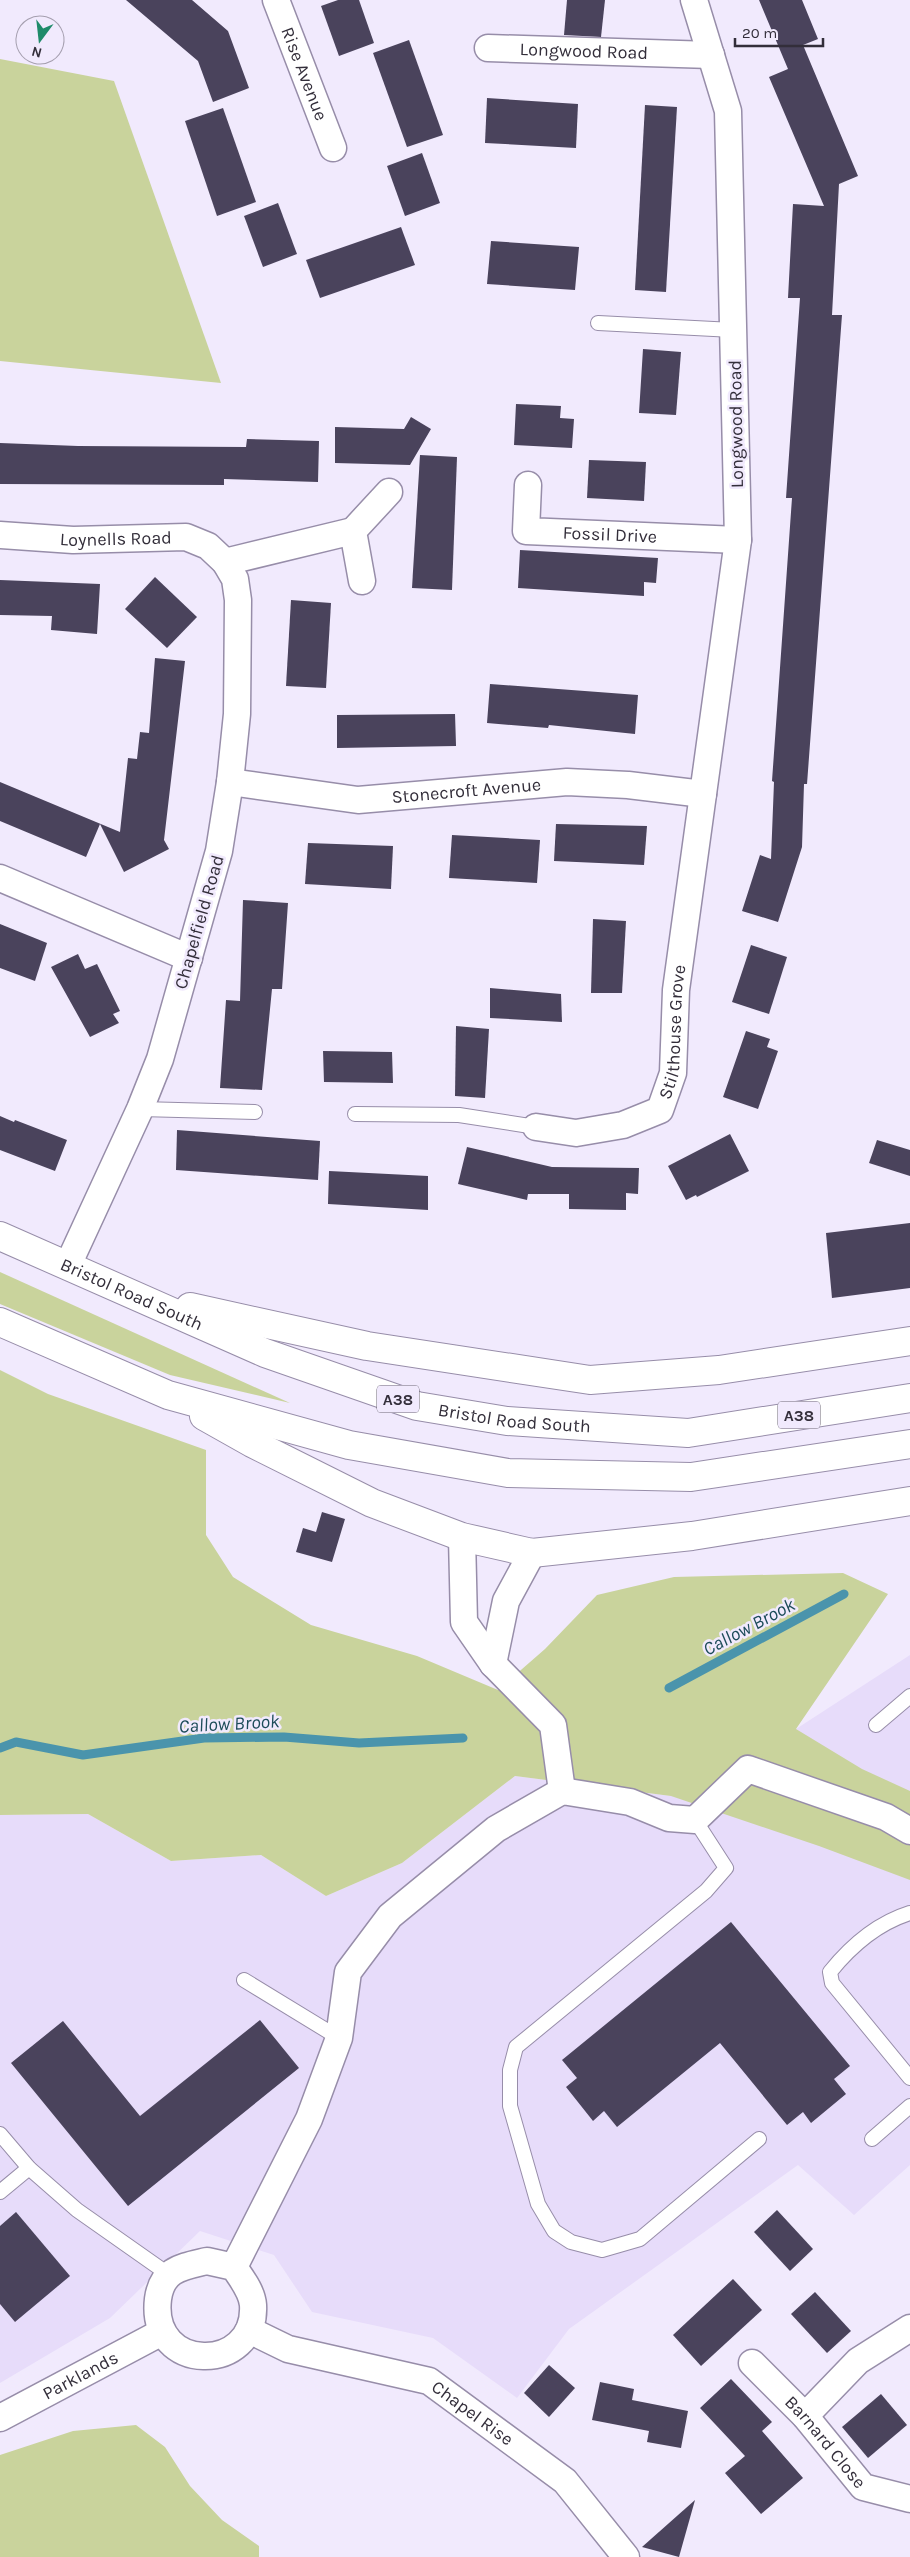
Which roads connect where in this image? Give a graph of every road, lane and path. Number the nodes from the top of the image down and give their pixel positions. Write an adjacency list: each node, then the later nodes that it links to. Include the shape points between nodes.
1 (276, 0): 5 (street, Rise Avenue)
2 (694, 0): 4 (street, Longwood Road)
3 (488, 48): 4 (street, Longwood Road)
4 (711, 55): 7 (street, Longwood Road, via 728,111)
5 (333, 148)
6 (598, 323): 7 (lane)
7 (733, 330): 12 (street, Longwood Road)
8 (528, 485): 12 (street, Fossil Drive, via 526,530)
9 (389, 492): 10 (street)
10 (353, 531): 13 (street); 14 (street)
11 (0, 535): 13 (street, Loynells Road, via 73,540 186,537 208,546)
12 (738, 540): 16 (street, Longwood Road)
13 (225, 562): 15 (street, Chapelfield Road, via 234,579 238,600 237,714)
14 (362, 580)
15 (230, 782): 16 (street, Stonecroft Avenue, via 358,800 567,782); 18 (street, Chapelfield Road, via 219,850)
16 (703, 794): 22 (street, Stilthouse Grove, via 676,990 673,1073 660,1110 622,1125 576,1133)
17 (0, 878): 18 (street)
18 (189, 958): 19 (street, Chapelfield Road, via 160,1059)
19 (140, 1109): 20 (lane); 24 (street, Chapelfield Road)
20 (255, 1112)
21 (355, 1114): 22 (lane, Stilthouse Grove, via 459,1115)
22 (536, 1127)
23 (0, 1236): 24 (highway, Bristol Road South / A38)
24 (68, 1265): 25 (highway, Bristol Road South / A38)
25 (125, 1293): 27 (highway, via 367,1346 590,1380 719,1370); 29 (highway, Bristol Road South / A38, via 265,1353 417,1406 507,1421 688,1433)
26 (0, 1322): 28 (highway)
27 (910, 1341)
28 (168, 1395): 30 (highway, via 350,1445 508,1473 691,1477); 32 (highway, via 252,1443 372,1503)
29 (910, 1398)
30 (910, 1444)
31 (910, 1501): 33 (highway, via 692,1536)
32 (462, 1538): 33 (highway); 34 (street, via 464,1622)
33 (532, 1553): 34 (street, via 506,1601)
34 (493, 1664): 37 (street, via 553,1725)
35 (910, 1696): 36 (lane)
36 (876, 1725)
37 (562, 1791): 38 (street, via 630,1802 669,1818); 42 (street, via 496,1829 390,1916 348,1972)
38 (695, 1820): 39 (street, via 748,1769 886,1817); 46 (lane, via 726,1868 706,1891 516,2048 510,2070 510,2106 538,2204 554,2231 571,2242 602,2250 640,2239)
39 (910, 1831)
40 (910, 1913): 43 (lane, via 889,1920 844,1954 830,1972 832,1983)
41 (244, 1980): 42 (lane)
42 (339, 2038): 50 (street, via 309,2120)
43 (910, 2078)
44 (910, 2106): 47 (lane)
45 (0, 2134): 48 (lane)
46 (759, 2139)
47 (872, 2139)
48 (30, 2168): 49 (lane); 51 (lane, via 77,2210)
49 (0, 2192)
50 (234, 2267): 51 (street, via 207,2261); 53 (street, via 246,2284 253,2304)
51 (168, 2274): 54 (street, via 159,2295 156,2314)
52 (910, 2328): 56 (street, via 858,2361)
53 (249, 2330): 54 (street, via 230,2350 208,2358 185,2354); 59 (street, Chapel Rise, via 288,2349 429,2381 565,2481)
54 (162, 2332): 57 (street, Parklands)
55 (752, 2363): 56 (street, Barnard Close)
56 (805, 2416): 58 (street, Barnard Close, via 862,2487)
57 (0, 2418)
58 (910, 2499)
59 (626, 2557)

